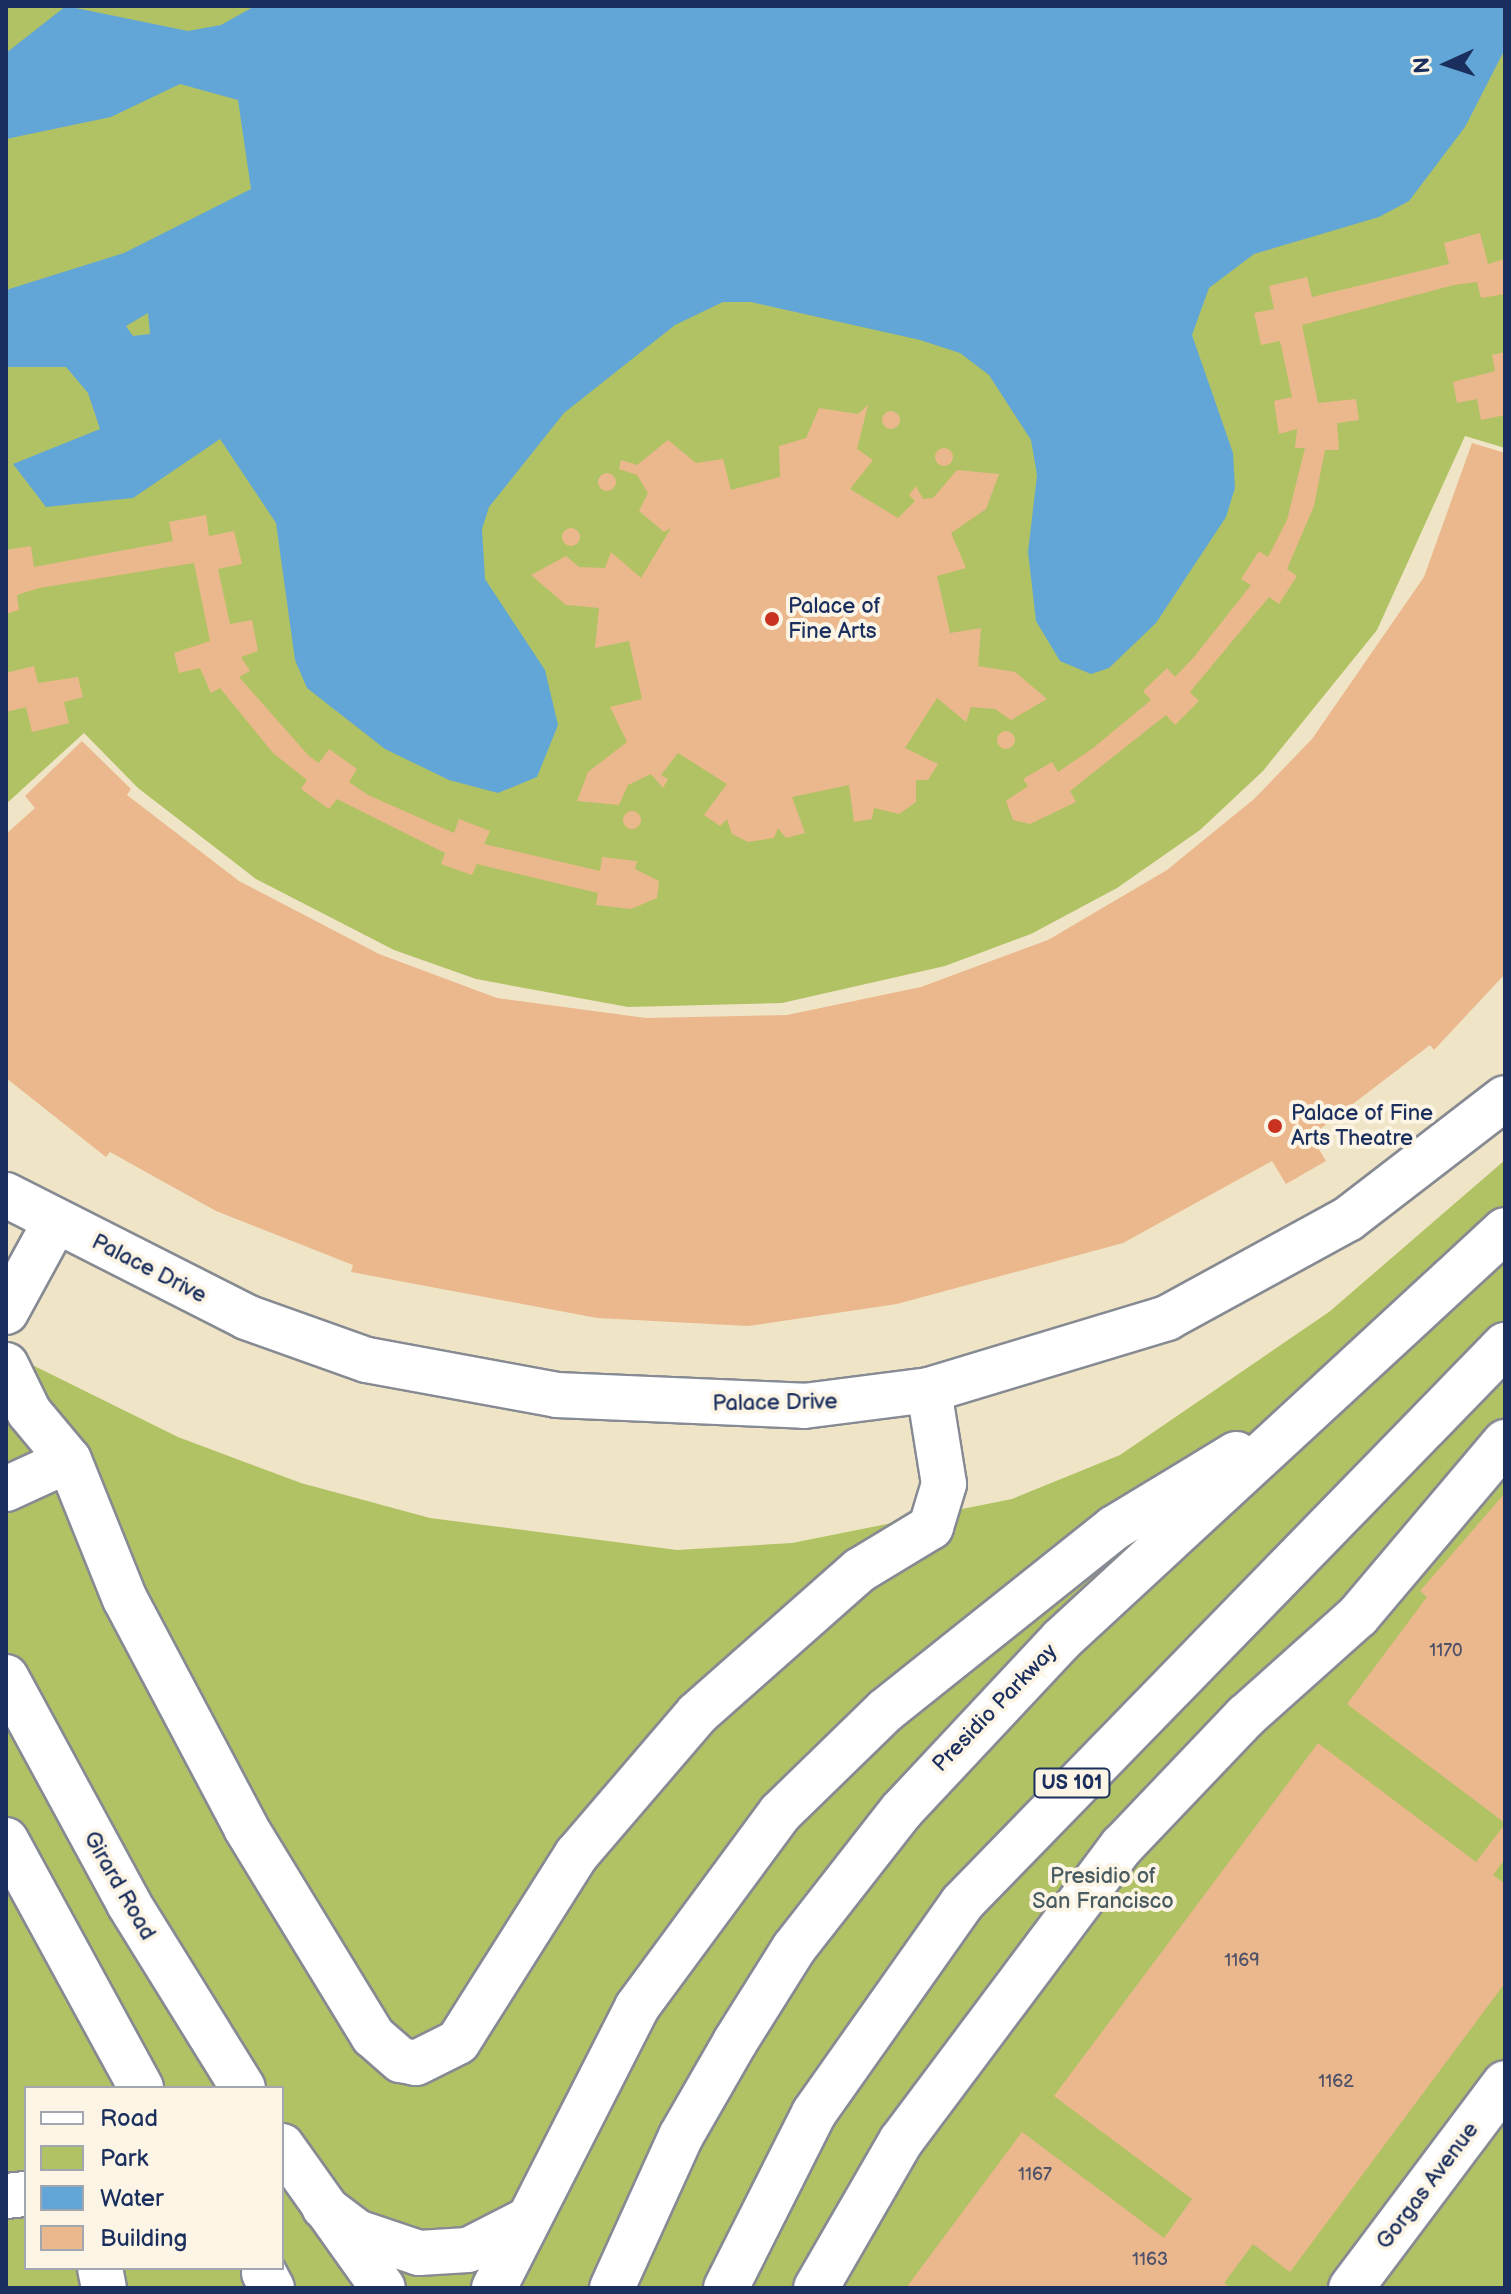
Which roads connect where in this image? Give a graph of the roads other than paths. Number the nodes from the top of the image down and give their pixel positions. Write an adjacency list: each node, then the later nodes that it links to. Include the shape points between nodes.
1 (1505, 1098): 8 (main road, Palace Drive, via 1402,1182 1221,1293 1105,1341)
2 (6, 1195): 3 (main road, Palace Drive)
3 (55, 1222): 5 (main road); 8 (main road, Palace Drive, via 306,1341 443,1378 688,1405 804,1406)
4 (1505, 1230): 9 (main road, Presidio Parkway)
5 (6, 1312)
6 (1505, 1345): 24 (main road, US 101, via 962,1903 814,2113)
7 (6, 1365): 11 (main road, via 29,1412)
8 (929, 1390): 11 (main road, via 944,1484 931,1527 860,1570 697,1714 577,1854 458,2042 416,2063 386,2051 373,2036 246,1828 125,1599)
9 (1317, 1406): 20 (main road, via 1114,1528 924,1678 815,1777 719,1887 651,1987); 23 (main road, Presidio Parkway, via 1029,1671 863,1856 794,1948 704,2094)
10 (1505, 1442): 25 (main road, via 1358,1616 1246,1716 1122,1846 901,2141)
11 (69, 1460): 12 (main road)
12 (6, 1489)
13 (6, 1677): 17 (main road, Girard Road, via 123,1893)
14 (6, 1840): 16 (main road)
15 (1505, 2083): 26 (main road, Gorgas Avenue)
16 (140, 2086)
17 (242, 2086)
18 (284, 2149): 19 (main road)
19 (324, 2207): 20 (main road, via 357,2232 419,2253 468,2250); 21 (main road)
20 (523, 2222): 22 (main road)
21 (383, 2288)
22 (494, 2288)
23 (612, 2288)
24 (726, 2288)
25 (816, 2288)
26 (1351, 2288)

